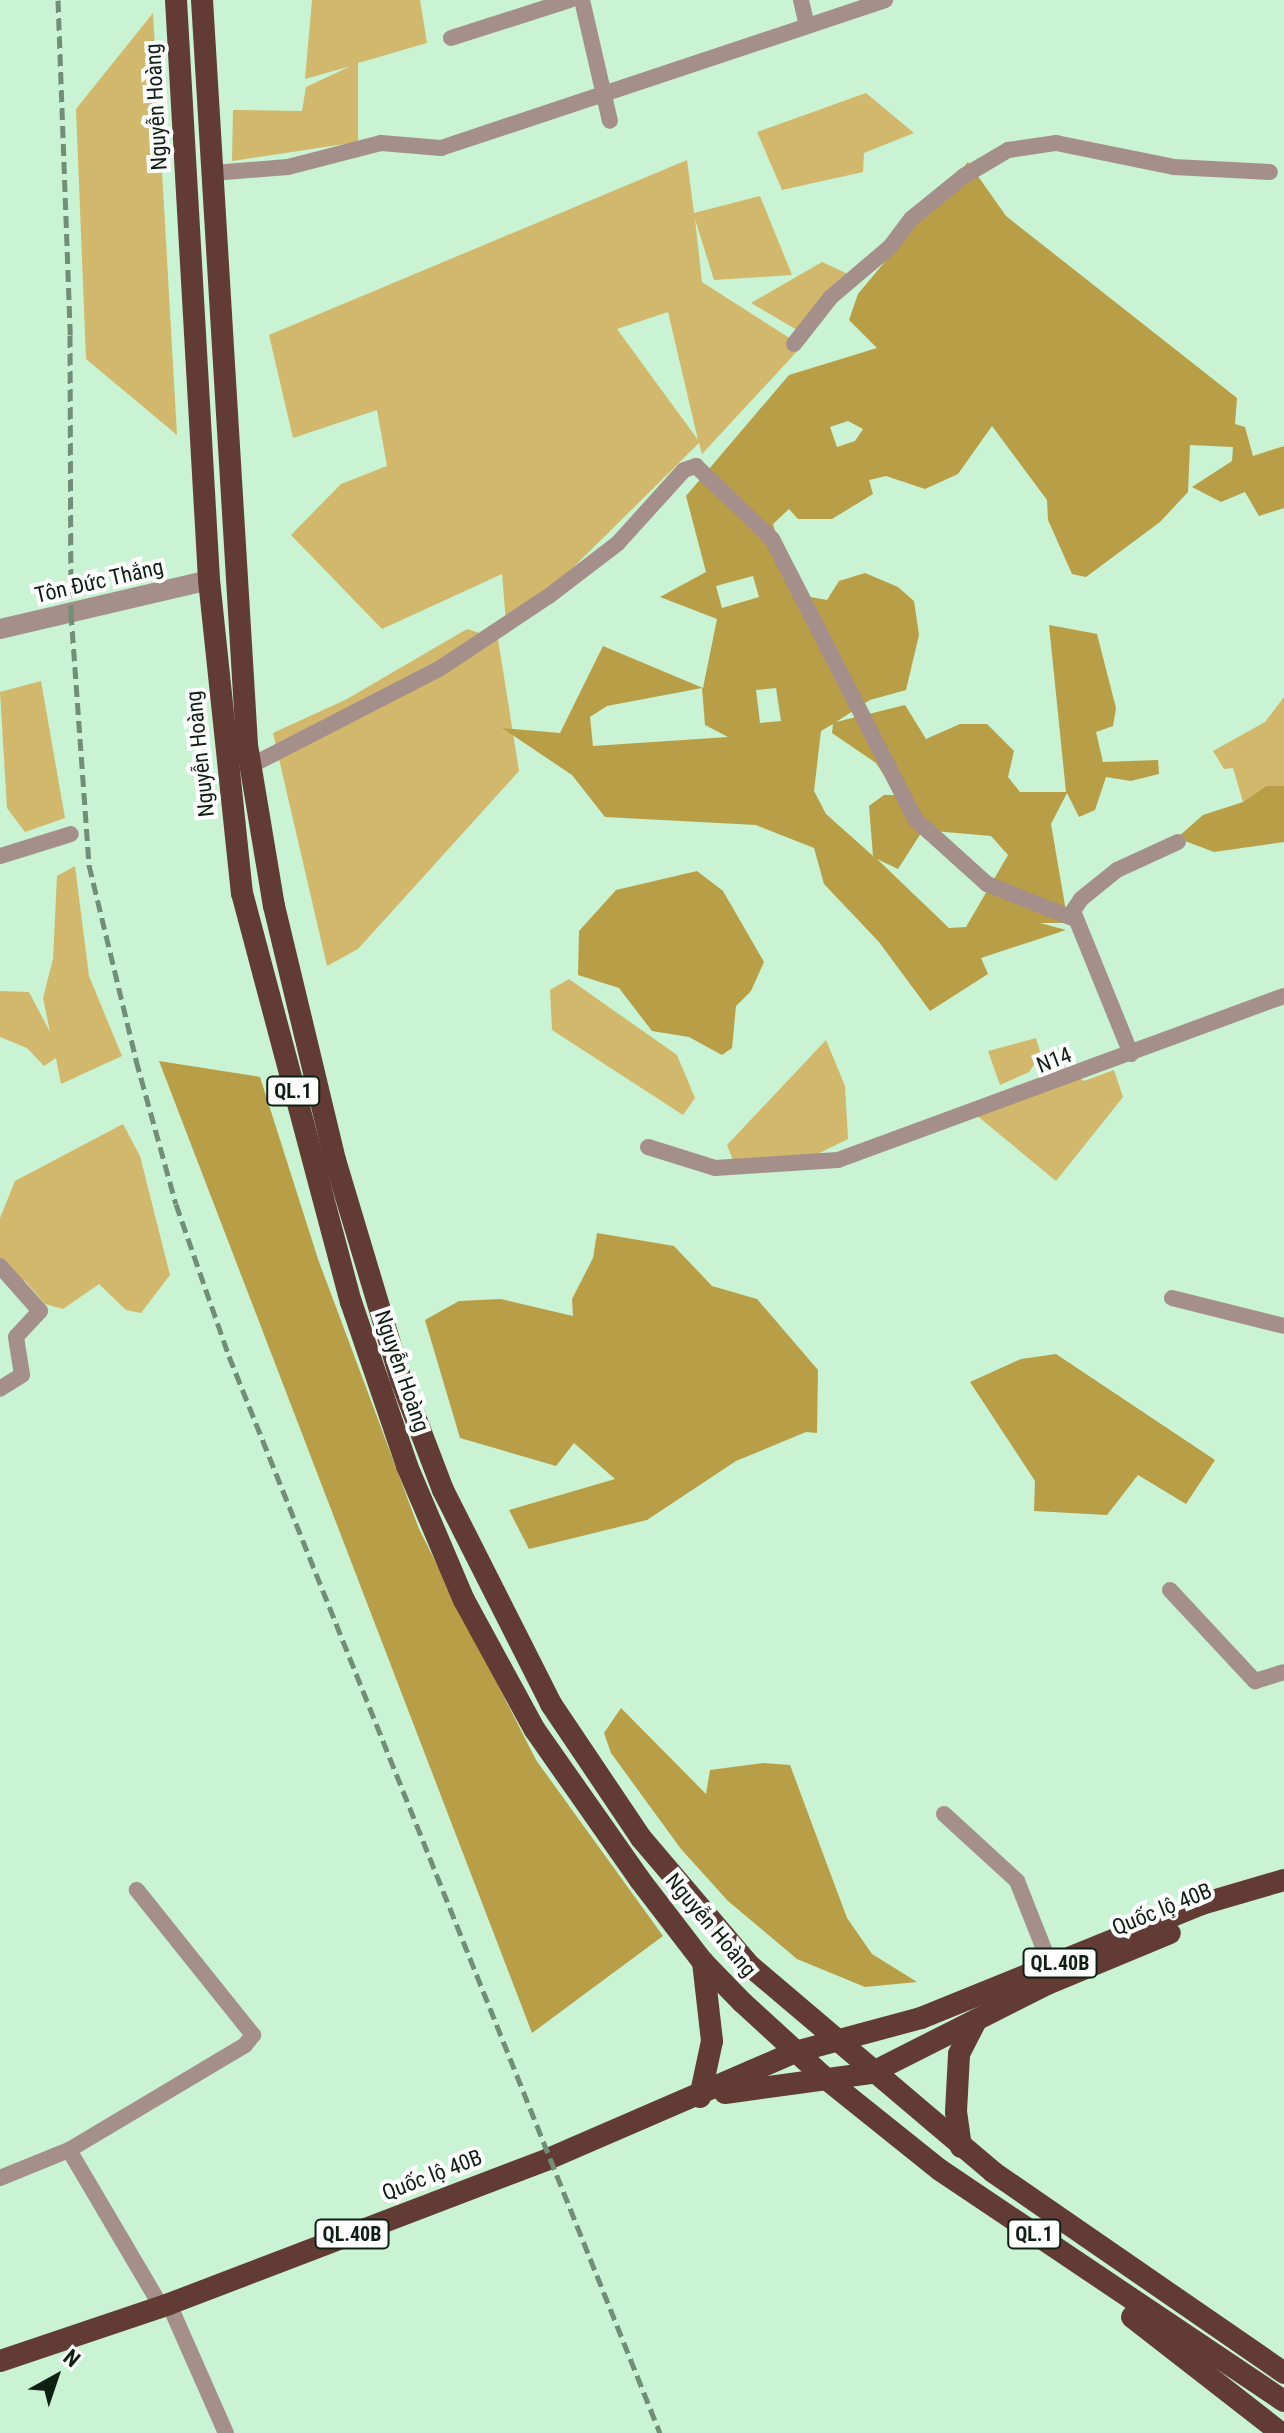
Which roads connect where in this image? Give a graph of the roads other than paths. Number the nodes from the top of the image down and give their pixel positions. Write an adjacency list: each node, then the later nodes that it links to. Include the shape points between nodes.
1 (176, 0): 14 (highway, Nguyễn Hoàng / QL.1)
2 (202, 0): 12 (highway, Nguyễn Hoàng / QL.1)
3 (570, 0): 8 (street)
4 (582, 0): 9 (street)
5 (801, 0): 7 (street)
6 (885, 0): 7 (street)
7 (807, 25): 9 (street)
8 (451, 38)
9 (604, 93): 10 (street); 12 (street, via 441,148 381,143 288,167)
10 (610, 121)
11 (1270, 172): 13 (street, via 1174,167 1056,143 1008,150 964,176 911,219 890,247 831,297)
12 (213, 173): 16 (highway, Nguyễn Hoàng / QL.1, via 247,745)
13 (794, 344)
14 (209, 580): 15 (street, Tôn Đức Thắng); 34 (highway, Nguyễn Hoàng / QL.1, via 242,893 351,1302 407,1466 464,1600 535,1730)
15 (0, 629)
16 (254, 764): 20 (street, via 439,669 549,596 618,543 684,470 696,466 772,539 916,820 987,884); 37 (highway, Nguyễn Hoàng / QL.1, via 274,906 335,1160 401,1380 443,1490 551,1704 641,1838 749,1965)
17 (71, 834): 19 (street)
18 (1178, 842): 20 (street, via 1117,870 1081,899)
19 (0, 856)
20 (1072, 918): 22 (street)
21 (1284, 996): 22 (street, N14)
22 (1131, 1054): 23 (street, N14, via 838,1160 715,1168)
23 (648, 1147)
24 (0, 1266): 27 (street, via 40,1311 16,1337 22,1375)
25 (1172, 1298): 26 (street)
26 (1284, 1326)
27 (0, 1389)
28 (1170, 1590): 29 (street, via 1255,1681)
29 (1284, 1672)
30 (944, 1814): 35 (street, via 1017,1881)
31 (1284, 1880): 35 (highway, Quốc lộ 40B / QL.40B, via 1202,1904)
32 (1284, 1888): 36 (highway, Quốc lộ 40B / QL.40B, via 1047,1984)
33 (137, 1890): 43 (street, via 253,2035 245,2045)
34 (703, 1962): 38 (highway, Nguyễn Hoàng / QL.1); 41 (highway, via 712,2041)
35 (1051, 1967): 37 (highway, Quốc lộ 40B / QL.40B, via 921,2018)
36 (976, 2019): 39 (highway, Quốc lộ 40B / QL.40B); 42 (highway, via 959,2054 956,2112)
37 (834, 2040): 38 (highway, Quốc lộ 40B); 39 (highway, Nguyễn Hoàng / QL.1)
38 (795, 2052): 40 (highway, Nguyễn Hoàng / QL.1); 41 (highway, Quốc lộ 40B / QL.40B)
39 (871, 2073): 40 (highway, Quốc lộ 40B / QL.40B); 42 (highway, Nguyễn Hoàng / QL.1)
40 (825, 2078): 41 (highway, Quốc lộ 40B / QL.40B); 45 (highway, Nguyễn Hoàng / QL.1, via 940,2170)
41 (700, 2097): 46 (highway, Quốc lộ 40B / QL.40B)
42 (961, 2147): 48 (highway, Nguyễn Hoàng / QL.1)
43 (69, 2150): 44 (street); 46 (street)
44 (0, 2178)
45 (1047, 2242): 49 (highway, Nguyễn Hoàng / QL.1); 51 (highway, via 1119,2308)
46 (165, 2305): 47 (highway, Quốc lộ 40B / QL.40B); 50 (street)
47 (0, 2361)
48 (1284, 2373)
49 (1284, 2401)
50 (226, 2433)
51 (1281, 2433)

